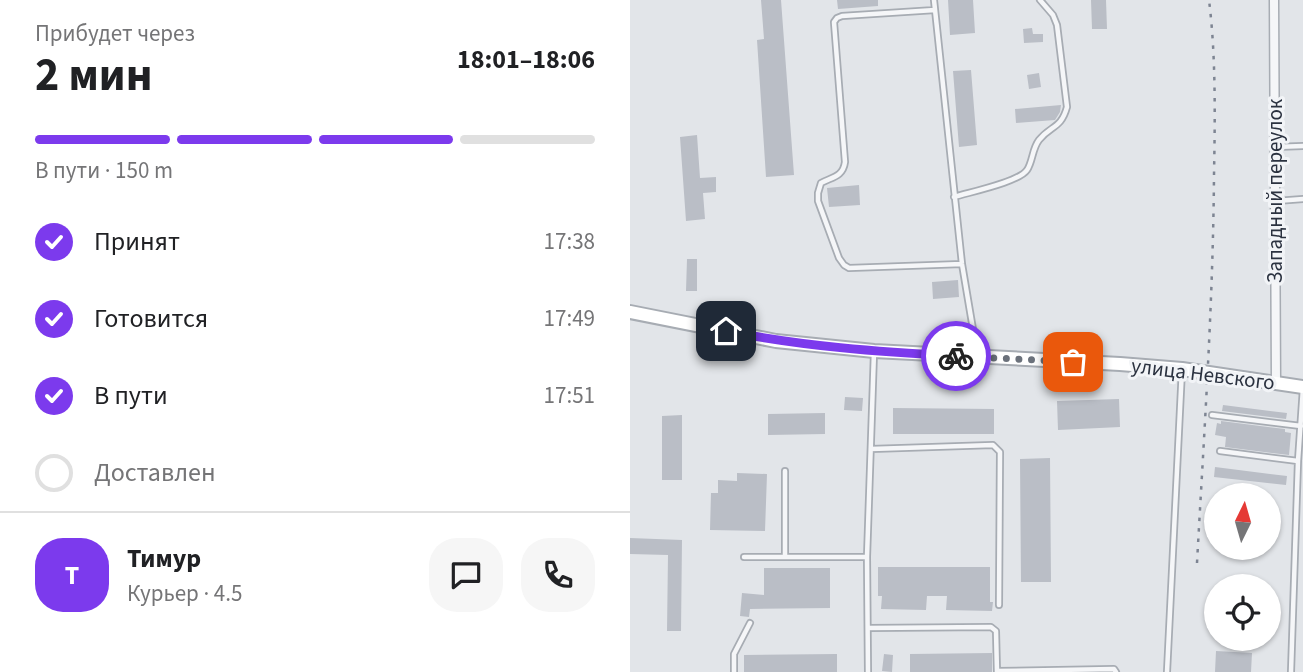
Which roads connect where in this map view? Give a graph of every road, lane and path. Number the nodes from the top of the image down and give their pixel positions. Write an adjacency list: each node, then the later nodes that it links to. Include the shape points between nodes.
1 (934, 0): 4 (lane)
2 (1040, 0): 7 (lane, via 1057,25 1065,115 1038,142 1020,177)
3 (1275, 0): 6 (street, Западный переулок)
4 (935, 9): 7 (lane); 10 (lane, via 842,16 834,22 845,162 840,174 821,183 818,201 839,258 849,268)
5 (1303, 146): 6 (lane)
6 (1275, 147): 9 (street, Западный переулок)
7 (954, 197): 10 (lane)
8 (1303, 199): 9 (lane)
9 (1275, 201): 15 (street, Западный переулок)
10 (962, 264): 13 (lane)
11 (630, 312): 12 (main road, улица Невского, via 776,341)
12 (874, 351): 13 (main road, улица Невского); 19 (lane)
13 (978, 358): 14 (main road, улица Невского)
14 (1182, 369): 15 (main road, улица Невского); 33 (lane)
15 (1276, 383): 16 (main road, улица Невского)
16 (1303, 387): 18 (lane)
17 (1212, 415): 18 (lane)
18 (1301, 426): 21 (lane)
19 (871, 449): 25 (lane); 26 (lane, via 993,445 1000,452)
20 (1220, 451): 21 (lane)
21 (1298, 461): 34 (lane)
22 (785, 471): 24 (lane)
23 (744, 557): 24 (lane)
24 (785, 557): 25 (lane)
25 (867, 557): 28 (lane)
26 (999, 604)
27 (750, 623): 29 (lane, via 734,654)
28 (868, 628): 30 (lane); 31 (lane, via 991,627 996,631)
29 (734, 672)
30 (868, 672)
31 (997, 672): 32 (lane)
32 (1116, 672)
33 (1167, 672)
34 (1291, 672)

